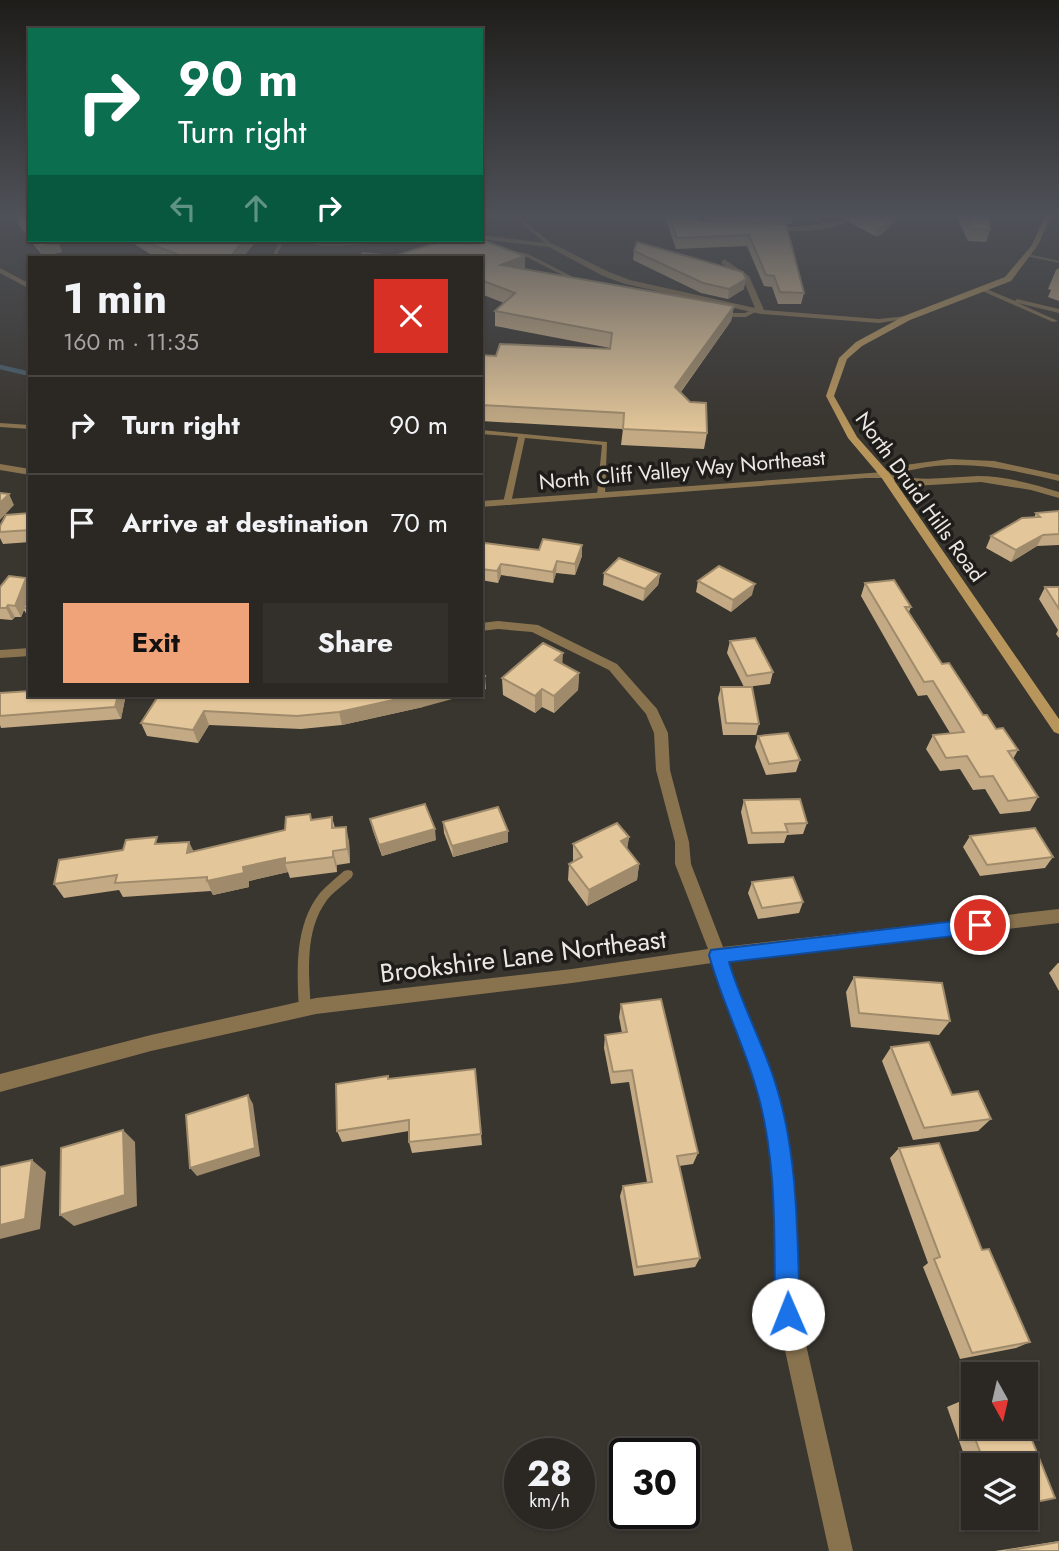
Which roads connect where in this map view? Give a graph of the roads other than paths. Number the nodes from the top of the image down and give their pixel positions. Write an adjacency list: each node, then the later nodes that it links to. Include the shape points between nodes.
1 (648, 286): 6 (street)
2 (749, 286): 6 (street)
3 (989, 286): 4 (main road, North Druid Hills Road)
4 (982, 289): 5 (lane); 9 (main road, North Druid Hills Road)
5 (1002, 298): 7 (lane); 10 (lane)
6 (758, 311): 8 (lane, via 728,317); 9 (street, via 879,321)
7 (1059, 311)
8 (716, 314)
9 (906, 318): 17 (main road, North Druid Hills Road, via 859,344 844,358 830,396 843,427)
10 (1055, 321)
11 (0, 425): 12 (lane)
12 (28, 427)
13 (483, 432): 14 (lane)
14 (522, 435): 19 (lane, via 605,443); 21 (lane)
15 (0, 467): 16 (street)
16 (28, 472)
17 (885, 475): 18 (street, via 905,466 973,462); 19 (street, North Cliff Valley Way Northeast); 20 (street, via 914,483 995,481); 26 (main road, North Druid Hills Road)
18 (1059, 478)
19 (601, 495): 21 (street, North Cliff Valley Way Northeast)
20 (1059, 495)
21 (507, 503): 22 (street, North Cliff Valley Way Northeast)
22 (483, 504)
23 (483, 627): 29 (street, via 534,628 579,648 613,667 652,712 661,733 663,770 682,842 683,864)
24 (28, 652): 25 (street)
25 (0, 654)
26 (1059, 729)
27 (348, 874): 30 (lane, via 321,900 306,933 302,966)
28 (1059, 916): 29 (street, Brookshire Lane Northeast)
29 (718, 955): 30 (street, Brookshire Lane Northeast); 32 (street, via 765,1081 778,1139 788,1314)
30 (305, 1009): 31 (street, Brookshire Lane Northeast)
31 (0, 1083)
32 (841, 1551)

